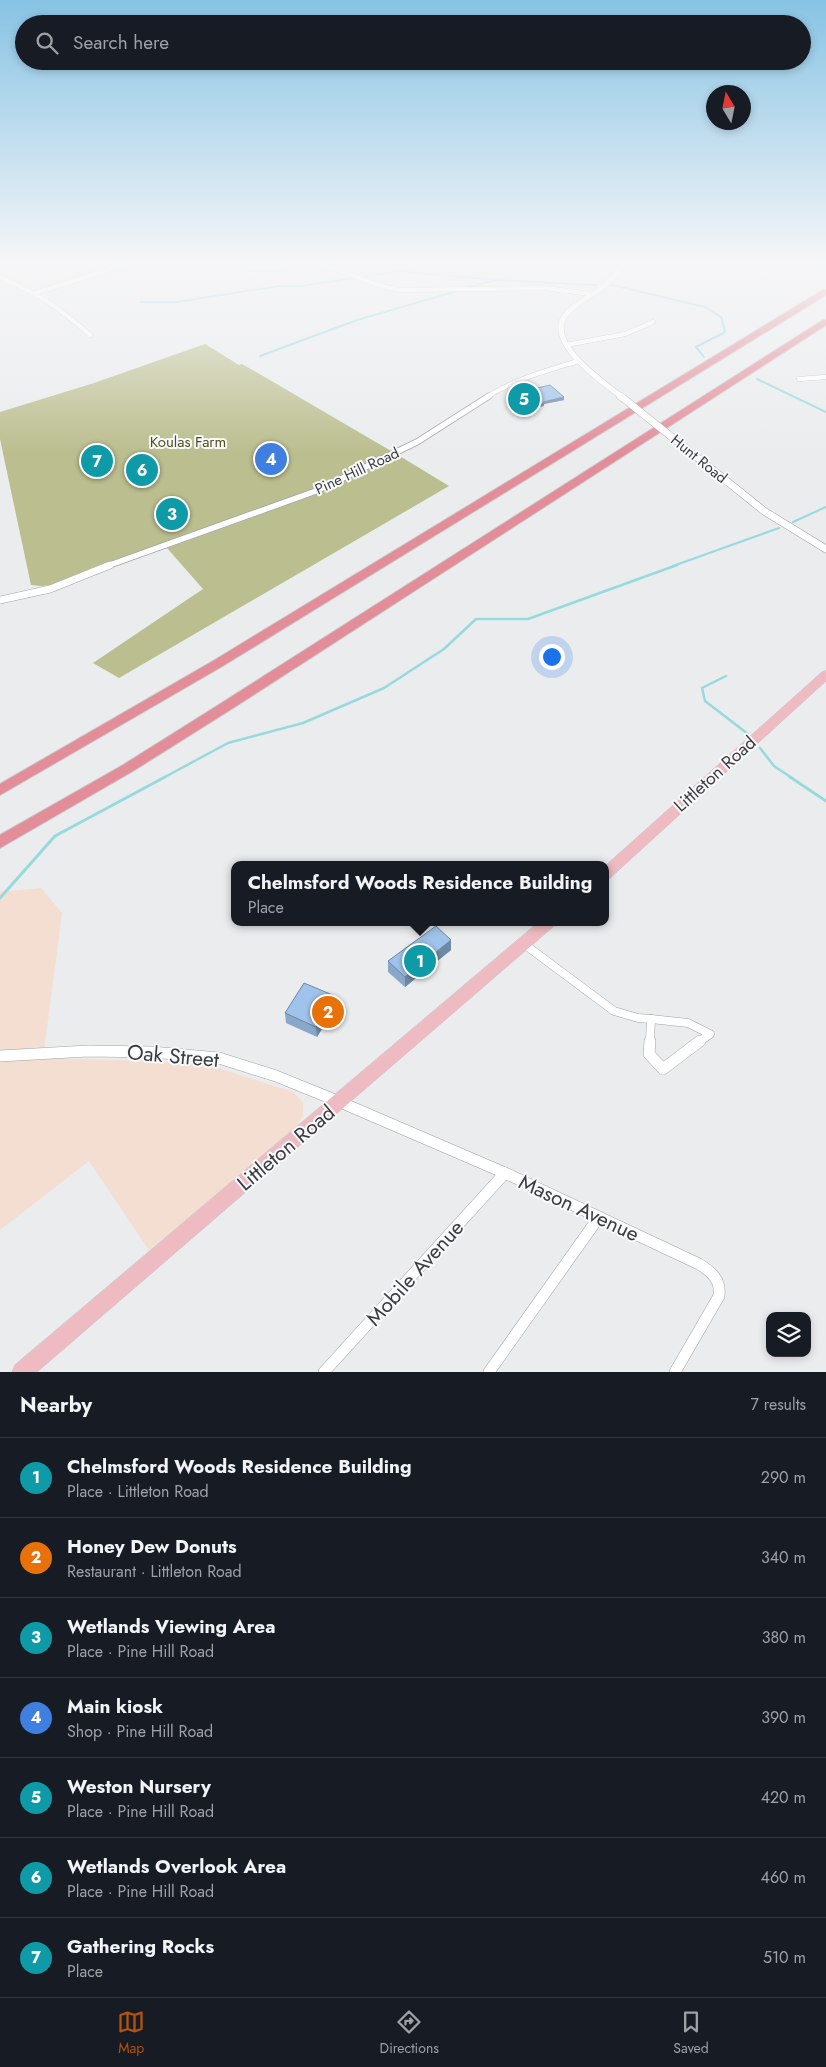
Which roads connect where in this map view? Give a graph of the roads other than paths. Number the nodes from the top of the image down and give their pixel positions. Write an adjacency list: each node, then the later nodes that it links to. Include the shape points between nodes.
1 (79, 325): 6 (street)
2 (563, 325): 7 (street)
3 (646, 325): 7 (street, via 619,336)
4 (772, 325): 16 (highway, via 217,664)
5 (821, 325): 17 (highway, via 217,712)
6 (90, 335)
7 (566, 345): 8 (street)
8 (578, 361): 11 (street, Hunt Road); 14 (street, Pine Hill Road, via 503,387 417,442 311,493 50,589)
9 (826, 377): 10 (street)
10 (799, 379)
11 (623, 398): 12 (street, Hunt Road, bridge)
12 (673, 438): 13 (street, Hunt Road, via 764,511)
13 (826, 549)
14 (0, 600)
15 (826, 675): 18 (main road, Littleton Road)
16 (0, 790)
17 (0, 842)
18 (609, 870)
19 (544, 926): 20 (main road, Littleton Road)
20 (524, 944): 21 (street, via 614,1011); 23 (main road, Littleton Road)
21 (651, 1019): 21 (street, via 688,1023 710,1034 663,1069 649,1054)
22 (0, 1056): 23 (street, Oak Street, via 88,1051 219,1058 276,1076)
23 (340, 1102): 24 (street, Mason Avenue); 26 (main road, Littleton Road)
24 (505, 1173): 25 (street, Mason Avenue); 27 (street, Mobile Avenue)
25 (599, 1217): 28 (street); 29 (street, Mason Avenue, via 700,1264 716,1275 719,1296)
26 (28, 1370)
27 (324, 1372)
28 (489, 1372)
29 (675, 1372)

